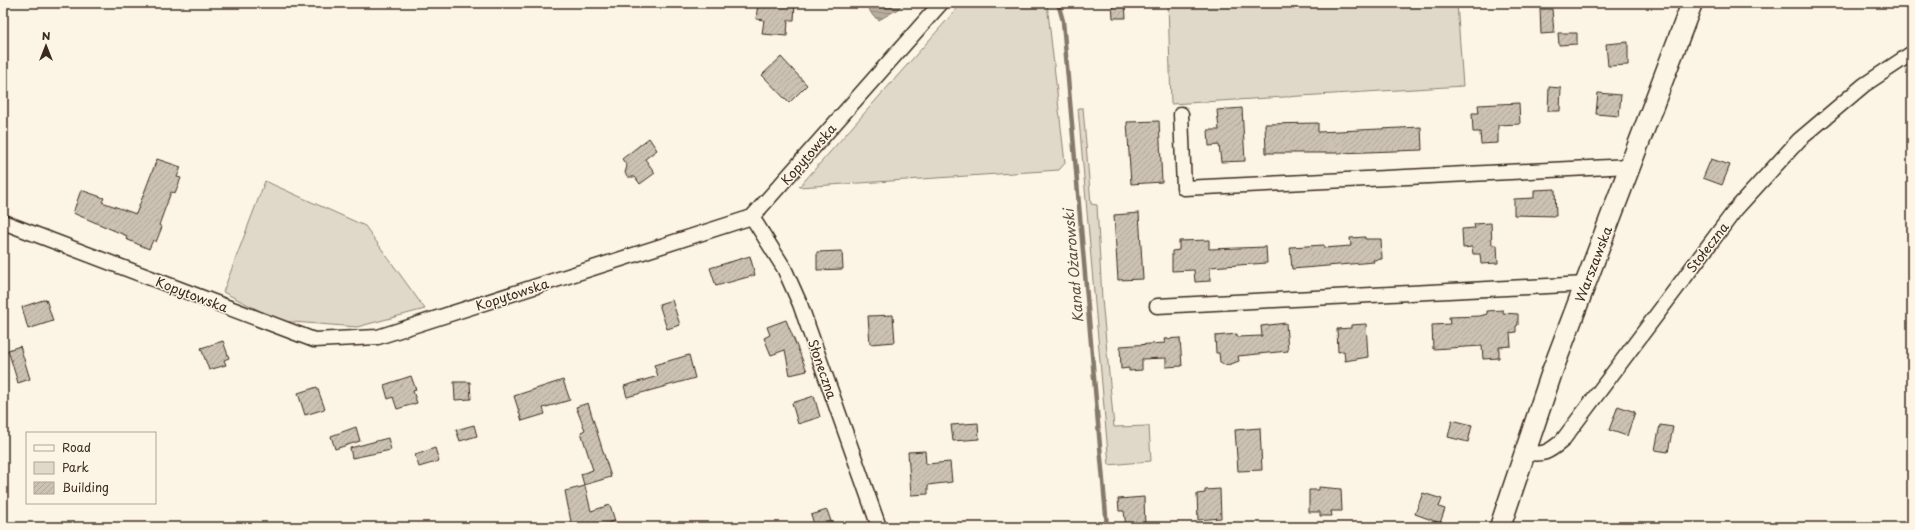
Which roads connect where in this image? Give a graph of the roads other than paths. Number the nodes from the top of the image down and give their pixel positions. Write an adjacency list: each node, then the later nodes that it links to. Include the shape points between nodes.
1 (941, 3): 6 (street, Kopytowska)
2 (1692, 3): 5 (main road, Warszawska)
3 (1912, 53): 10 (street, Stołeczna, via 1864,85 1799,140 1736,209 1562,441 1544,453 1537,455)
4 (1181, 114): 5 (street, via 1184,188)
5 (1630, 166): 8 (main road, Warszawska)
6 (752, 217): 7 (street, Kopytowska, via 378,337 314,340); 11 (street, Słoneczna, via 784,268 800,304)
7 (3, 222)
8 (1586, 284): 9 (street); 10 (main road, Warszawska, via 1553,369)
9 (1157, 306)
10 (1525, 452): 12 (main road, Warszawska)
11 (878, 527)
12 (1500, 527)

